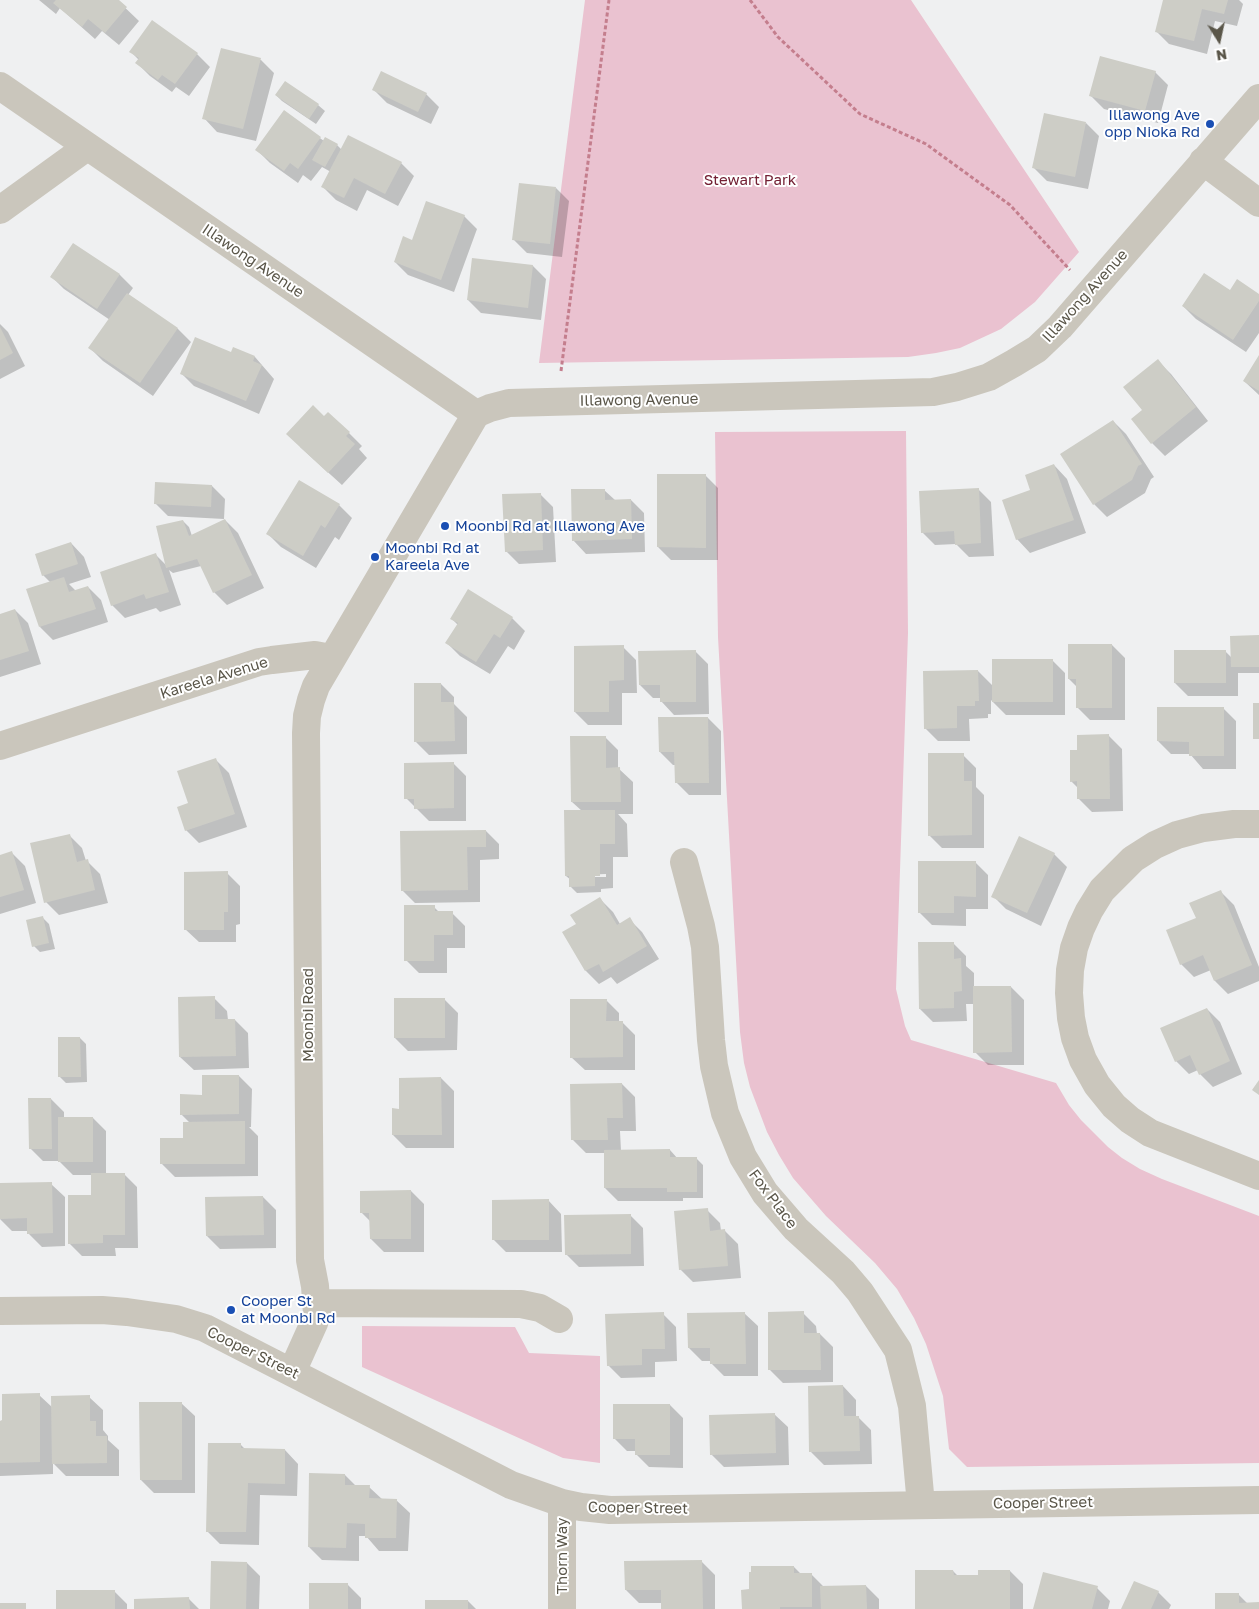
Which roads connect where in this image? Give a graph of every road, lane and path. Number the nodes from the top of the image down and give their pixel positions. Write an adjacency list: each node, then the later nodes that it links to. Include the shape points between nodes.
1 (609, 0): 10 (path)
2 (750, 0): 9 (path, via 778,37 860,114 926,144 1010,205)
3 (0, 86): 5 (street, Illawong Avenue)
4 (1259, 98): 6 (street, Illawong Avenue)
5 (87, 147): 8 (street); 11 (street, Illawong Avenue)
6 (1203, 162): 7 (street); 9 (street, Illawong Avenue)
7 (1259, 203)
8 (0, 210)
9 (1090, 293): 10 (street, Illawong Avenue, via 1037,349 989,377 933,392)
10 (558, 402): 11 (street, Illawong Avenue, via 509,403)
11 (476, 414): 12 (street)
12 (331, 658): 13 (street, Kareela Avenue, via 315,655 259,662); 17 (street, Moonbi Road, via 311,700 306,733 310,1260)
13 (0, 746)
14 (1259, 824): 16 (street, via 1203,828 1177,835 1128,863 1102,890 1081,928 1074,948 1069,993 1072,1025 1082,1060 1114,1106 1150,1134)
15 (684, 862): 23 (street, Fox Place, via 705,947 711,1040 725,1113 743,1157 765,1193 796,1229 860,1292 898,1350 912,1406)
16 (1259, 1176)
17 (317, 1302): 19 (street, via 521,1304 540,1308); 20 (street, Moonbi Road, via 314,1324)
18 (0, 1311): 20 (street, Cooper Street, via 102,1310 176,1319 205,1328)
19 (559, 1319)
20 (292, 1372): 22 (street, Cooper Street, via 511,1485)
21 (1259, 1500): 23 (street, Cooper Street)
22 (562, 1503): 23 (street, Cooper Street, via 610,1510); 24 (street, Thorn Way)
23 (921, 1505)
24 (562, 1609)

